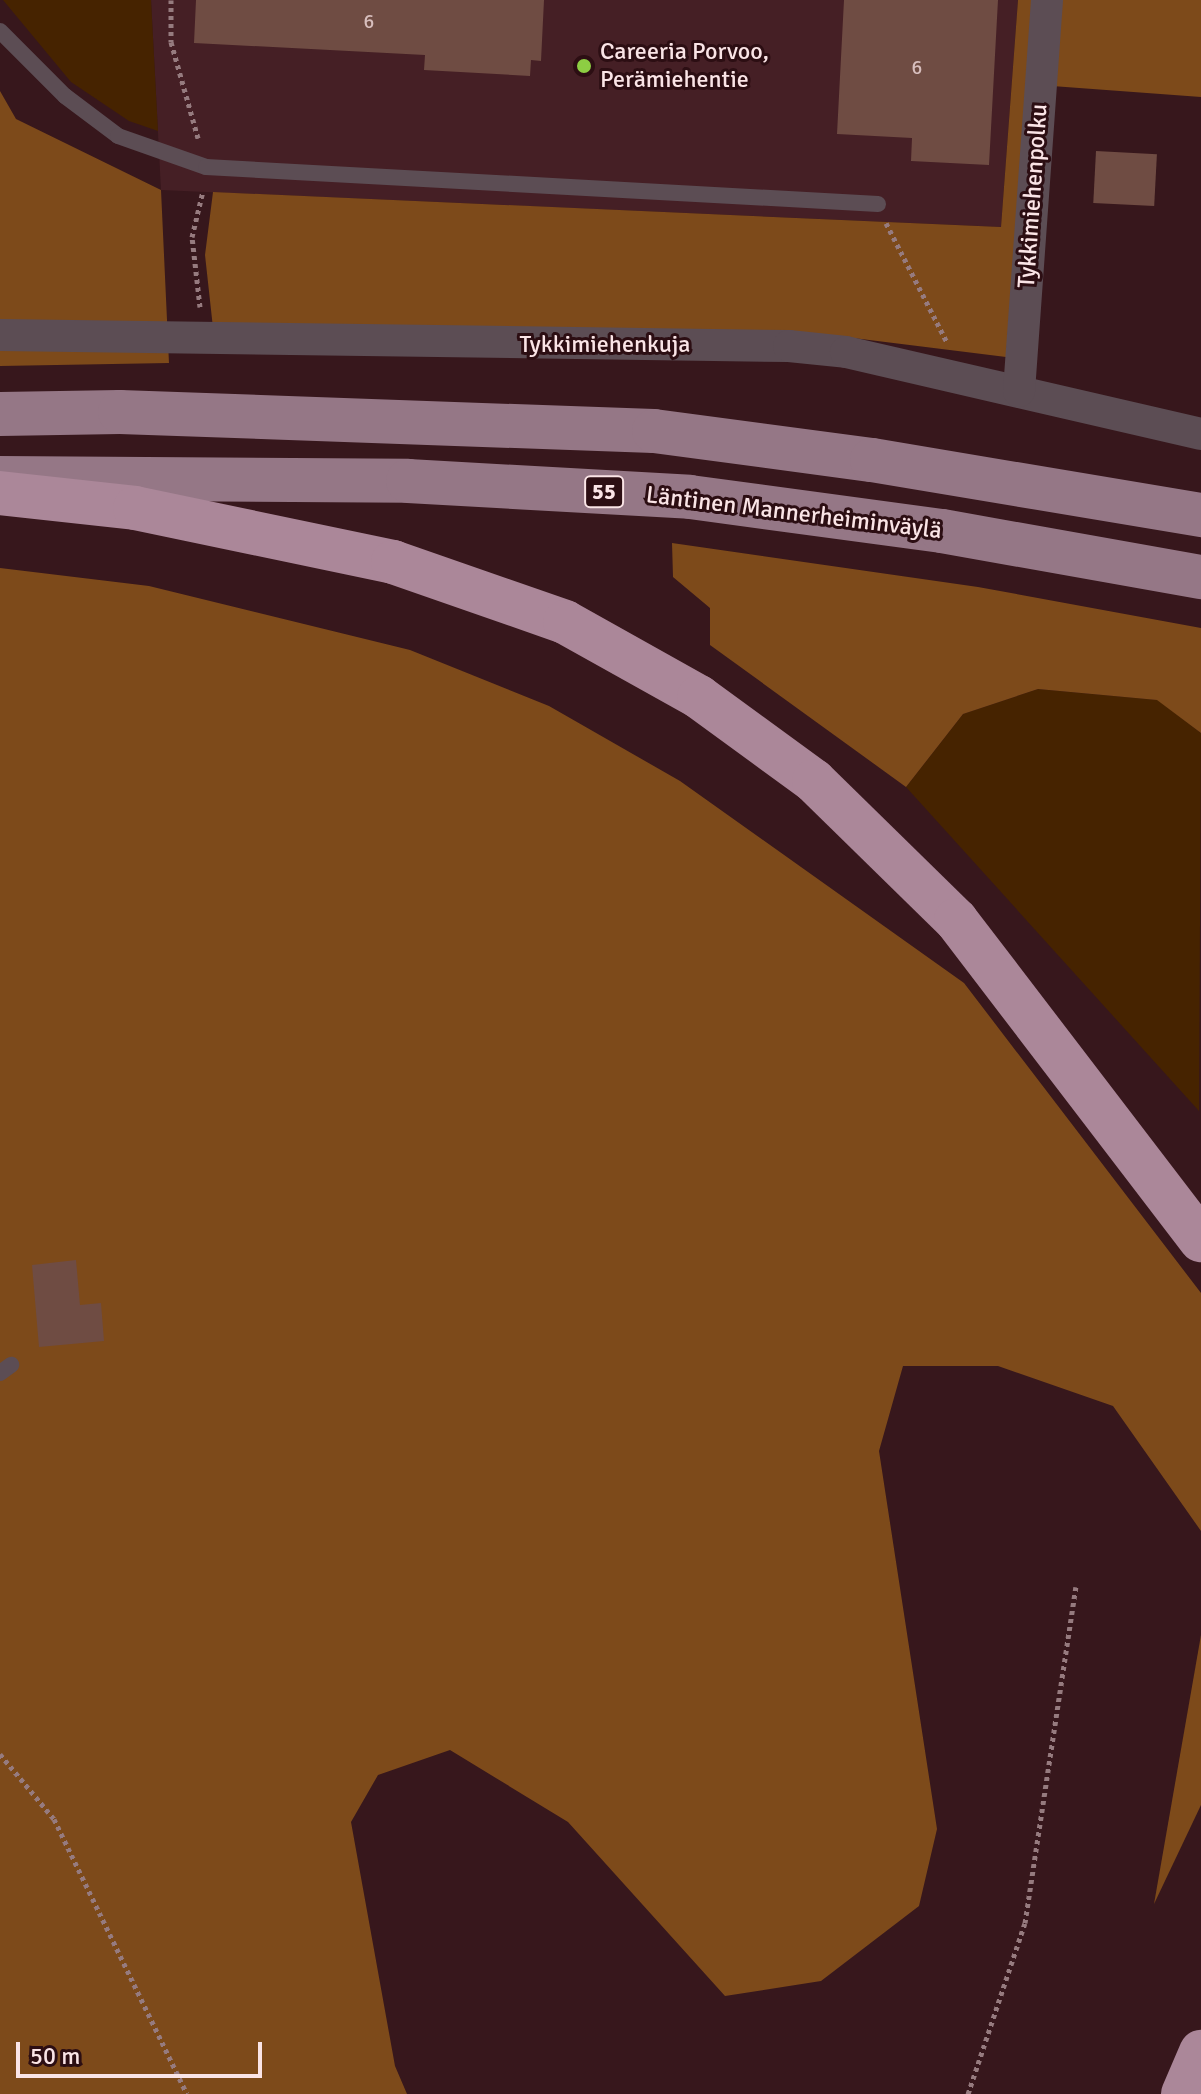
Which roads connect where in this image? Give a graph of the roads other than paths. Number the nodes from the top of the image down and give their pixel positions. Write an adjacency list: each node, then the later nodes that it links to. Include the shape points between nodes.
1 (1047, 0): 5 (street, Tykkimiehenpolku)
2 (0, 31): 3 (lane, via 65,96 118,136 206,167)
3 (878, 204)
4 (0, 335): 5 (street, Tykkimiehenkuja, via 789,346 846,352)
5 (1019, 391): 7 (street, Tykkimiehenkuja)
6 (0, 414): 10 (main road, via 215,414 654,431 872,460)
7 (1201, 434)
8 (0, 478): 11 (main road, Läntinen Mannerheiminväylä / 55, via 408,481 690,497 942,531)
9 (0, 493): 12 (highway, via 135,508 393,562 565,622 699,697 814,781 956,920)
10 (1201, 515)
11 (1201, 577)
12 (1201, 1240)
13 (1201, 2052): 14 (highway)
14 (1183, 2094)

